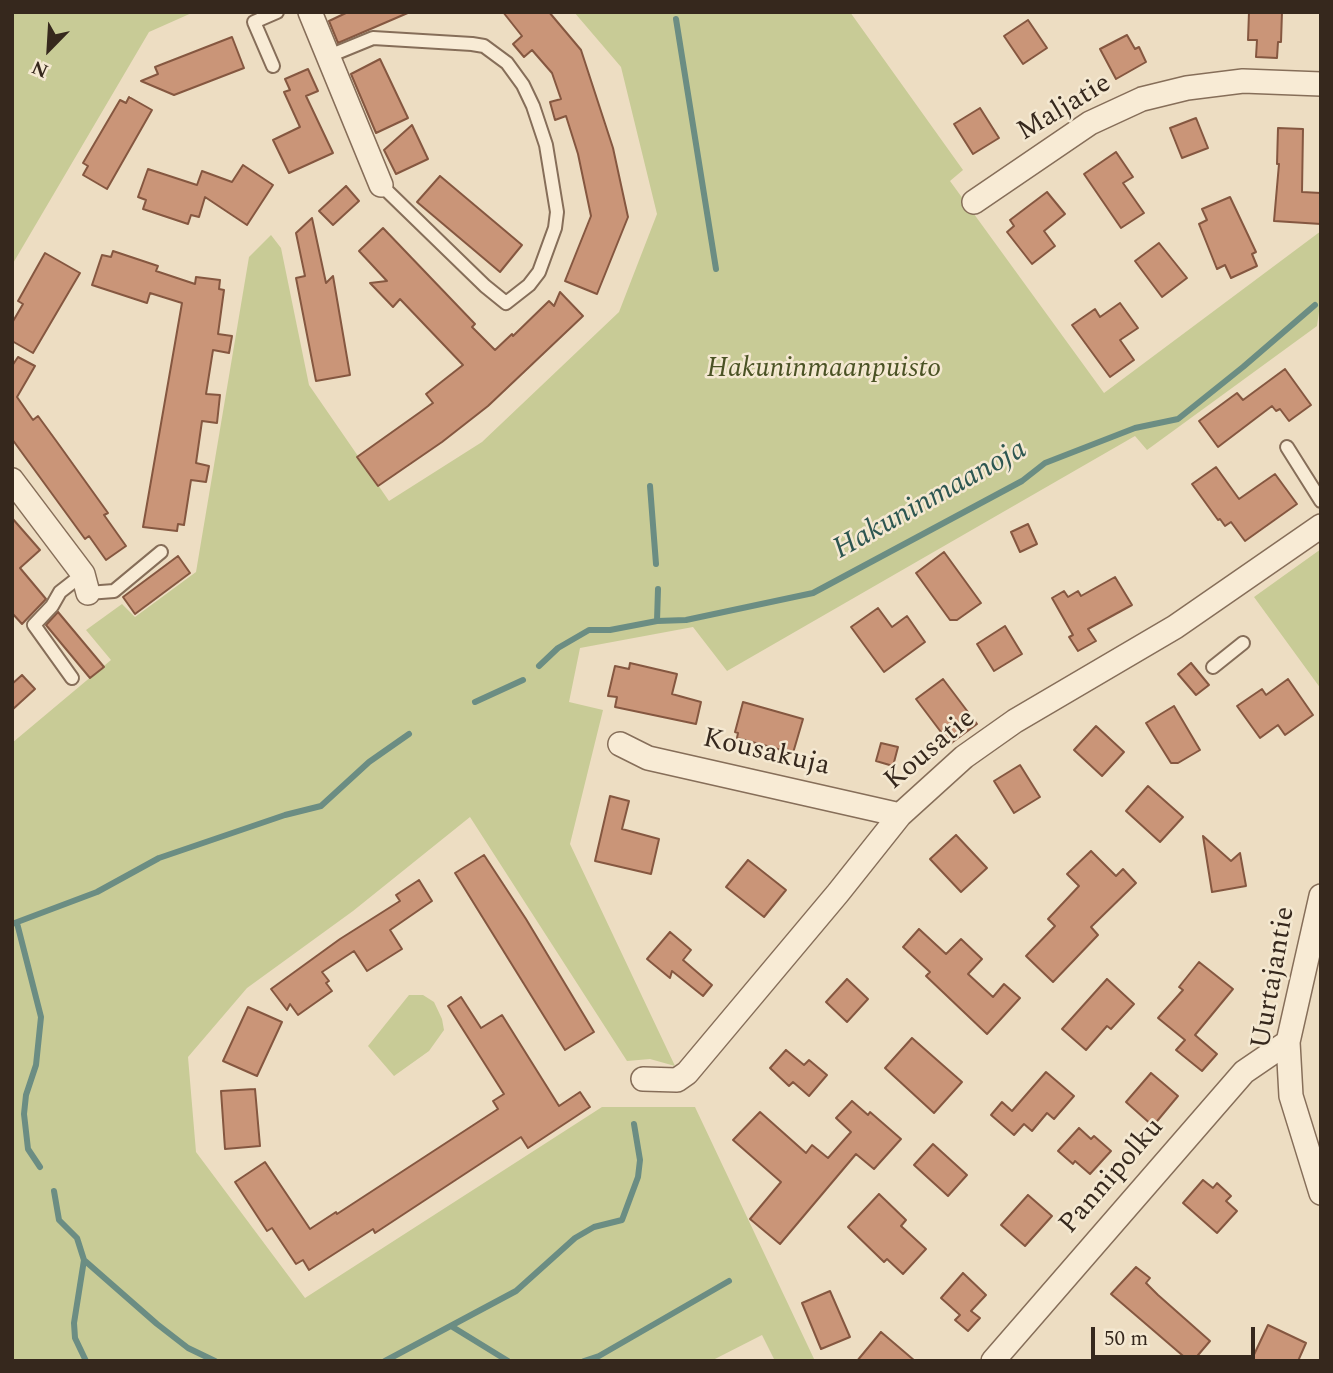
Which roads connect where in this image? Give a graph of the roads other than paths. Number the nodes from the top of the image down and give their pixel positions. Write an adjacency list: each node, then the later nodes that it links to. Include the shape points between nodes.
1 (277, 12): 4 (lane, via 254,22)
2 (310, 12): 3 (street)
3 (329, 56): 6 (street); 6 (lane, via 373,38 472,44 507,63 523,85 547,145 557,212 539,272 506,303)
4 (273, 66)
5 (1321, 84): 7 (street, Maljatie, via 1242,81 1142,99 1090,122)
6 (381, 184)
7 (974, 202)
8 (1287, 447): 10 (lane)
9 (12, 480): 13 (street)
10 (1321, 501)
11 (1321, 526): 18 (street, Kousatie, via 1175,627 1015,721 964,757)
12 (162, 552): 13 (lane, via 114,591)
13 (85, 584): 16 (lane, via 60,592 34,625)
14 (1243, 643): 15 (lane)
15 (1213, 667)
16 (72, 678)
17 (620, 744): 18 (street, Kousakuja, via 648,758)
18 (900, 815): 21 (street, Kousatie, via 687,1073 677,1080)
19 (1321, 896): 20 (street, Uurtajantie)
20 (1288, 1042): 22 (street, Uurtajantie, via 1291,1096); 23 (street, Pannipolku, via 1244,1072)
21 (643, 1079)
22 (1321, 1193)
23 (993, 1361)

